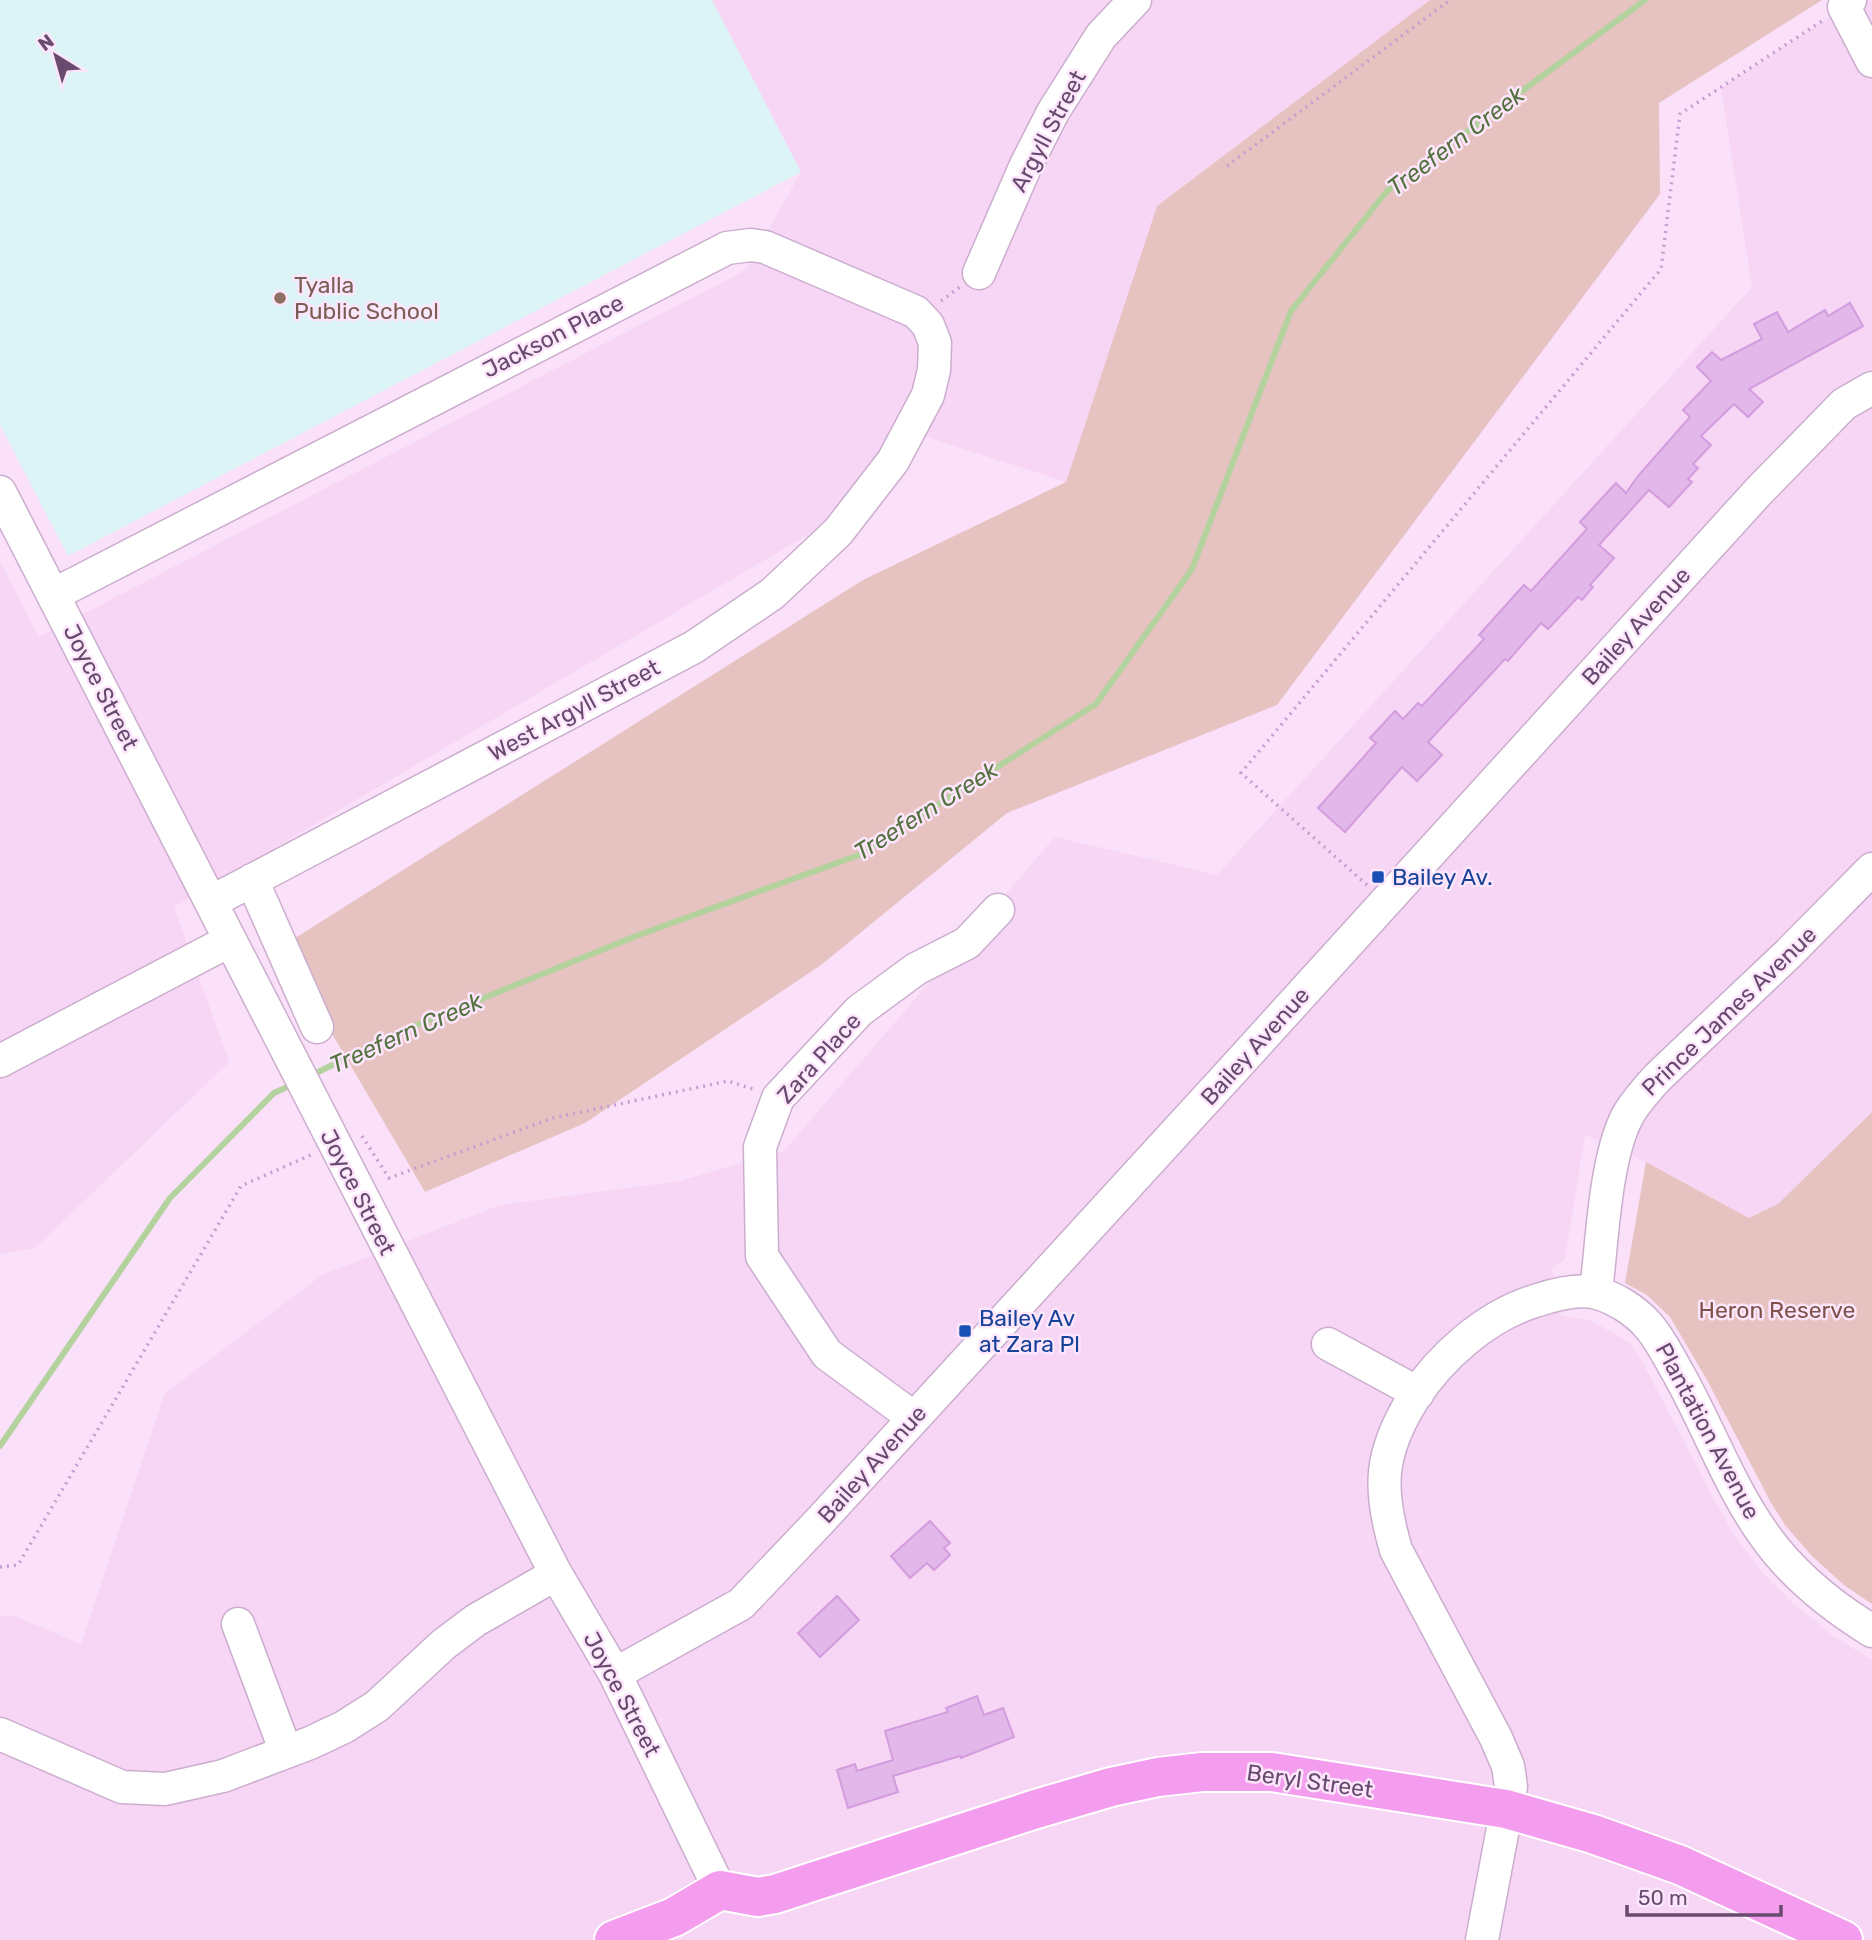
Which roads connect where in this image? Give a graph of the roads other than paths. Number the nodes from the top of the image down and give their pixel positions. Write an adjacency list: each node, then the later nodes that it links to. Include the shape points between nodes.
1 (1135, 0): 4 (street, Argyll Street, via 1101,36 1053,112)
2 (1847, 4): 3 (street)
3 (1872, 61)
4 (979, 273)
5 (1872, 388): 19 (street, Bailey Avenue, via 1844,404 1758,492)
6 (894, 461): 8 (street, Jackson Place, via 932,381 935,342 922,316 765,247 727,248); 10 (street, West Argyll Street, via 838,532 772,594 694,647)
7 (0, 492): 8 (street, Joyce Street)
8 (53, 595): 11 (street, Joyce Street)
9 (1872, 869): 16 (street, Prince James Avenue, via 1658,1077 1633,1108 1614,1156)
10 (252, 880): 11 (street, West Argyll Street); 14 (street)
11 (211, 902): 13 (street, Joyce Street)
12 (998, 911): 19 (street, Zara Place, via 967,943 916,968 859,1012 778,1098 760,1147 762,1256 827,1354)
13 (229, 941): 15 (street); 20 (street, Joyce Street)
14 (317, 1027)
15 (0, 1061)
16 (1596, 1292): 18 (street, via 1545,1298 1502,1314 1462,1345); 22 (street, Plantation Avenue, via 1633,1311 1654,1333 1737,1490 1786,1562)
17 (1328, 1343): 18 (street)
18 (1418, 1392): 26 (street, via 1389,1448 1383,1495 1388,1523 1410,1579 1508,1766 1511,1786)
19 (914, 1418): 23 (street, Bailey Avenue, via 741,1604)
20 (556, 1574): 23 (street, Joyce Street); 25 (street, via 476,1620 377,1706 344,1727)
21 (238, 1624): 25 (street)
22 (1872, 1631)
23 (615, 1674): 27 (street, Joyce Street)
24 (0, 1734): 25 (street, via 122,1787 165,1789 223,1776)
25 (286, 1752)
26 (1506, 1809): 27 (main road, Beryl Street, via 1272,1772 1169,1775 1036,1809 775,1894 758,1897); 29 (street); 30 (main road, Beryl Street, via 1680,1865)
27 (720, 1890): 28 (main road, via 674,1917)
28 (614, 1940)
29 (1482, 1940)
30 (1843, 1940)

